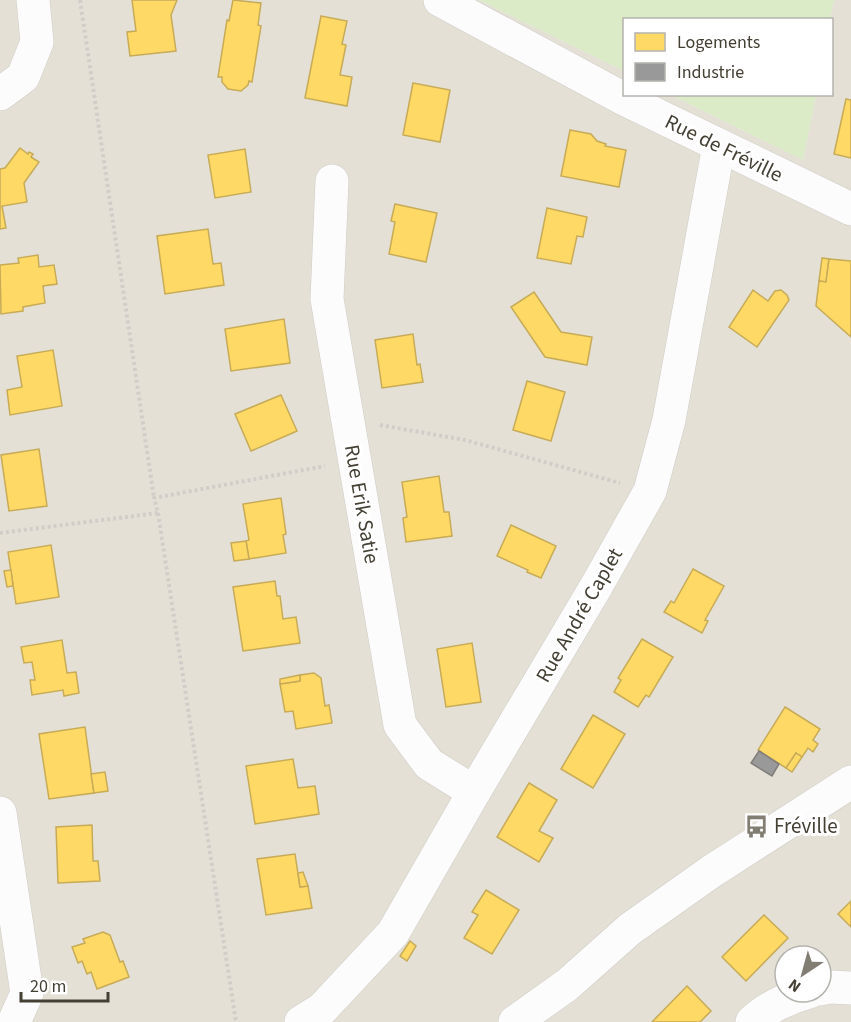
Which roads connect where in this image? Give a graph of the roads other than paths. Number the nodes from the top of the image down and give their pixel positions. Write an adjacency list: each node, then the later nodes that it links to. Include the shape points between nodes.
1 (33, 0): 3 (street, via 37,42 23,77)
2 (440, 0): 4 (street, Rue de Fréville)
3 (0, 94)
4 (719, 145): 6 (street, Rue de Fréville); 8 (street, Rue André Caplet, via 669,420 650,491)
5 (332, 181): 8 (street, Rue Erik Satie, via 327,299 400,725 429,764)
6 (851, 209)
7 (851, 782): 10 (street, via 684,890 630,929)
8 (474, 792): 15 (street, Rue André Caplet, via 393,933 322,1009)
9 (0, 813): 14 (street, via 27,993)
10 (567, 985): 16 (street); 17 (street)
11 (833, 987): 12 (street)
12 (851, 988)
13 (780, 1004): 18 (street)
14 (14, 1022)
15 (301, 1022)
16 (515, 1022)
17 (536, 1022)
18 (752, 1022)

